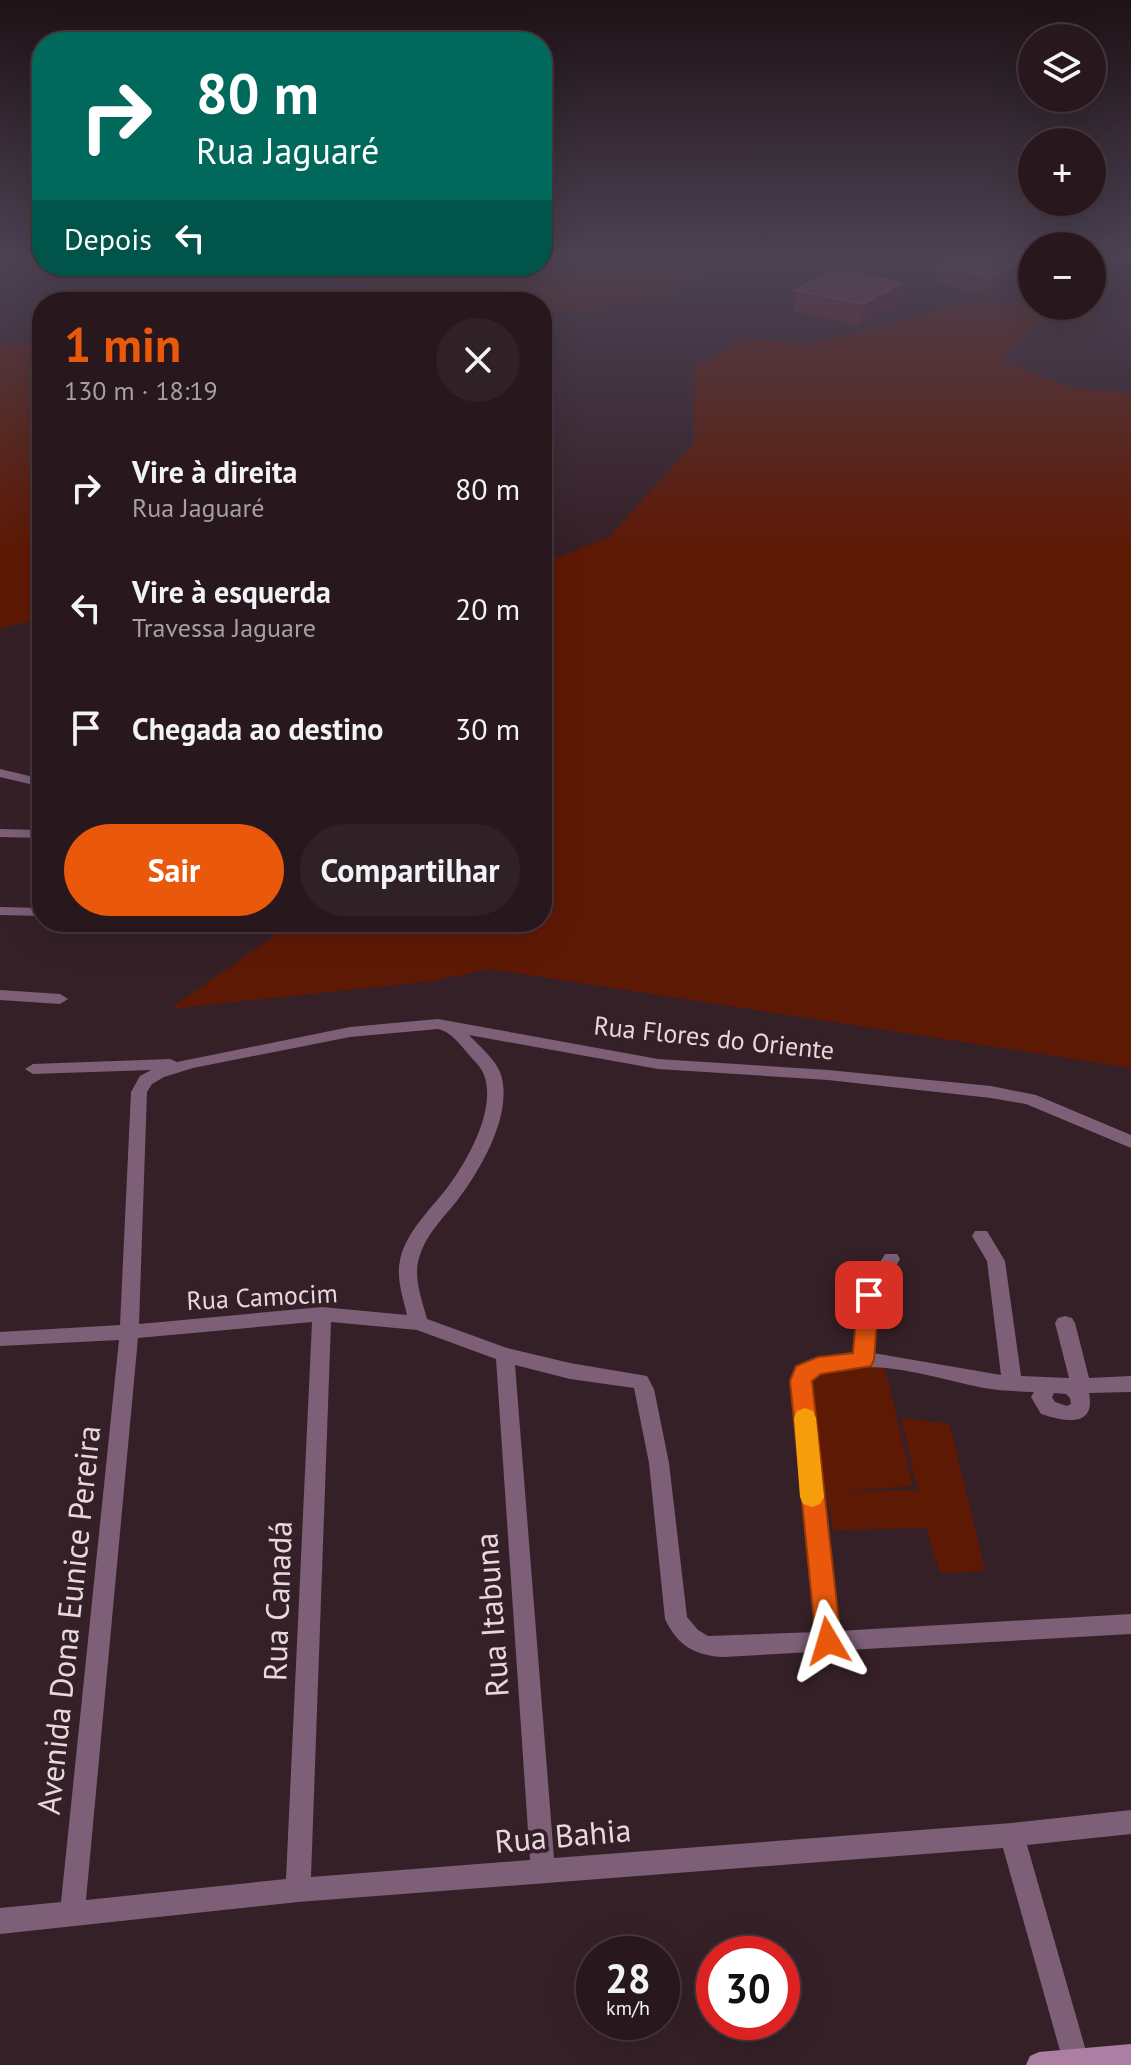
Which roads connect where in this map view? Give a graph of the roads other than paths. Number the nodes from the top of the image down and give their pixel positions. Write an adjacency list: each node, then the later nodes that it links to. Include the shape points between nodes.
1 (0, 773): 2 (street)
2 (32, 781)
3 (0, 833): 4 (street)
4 (32, 834)
5 (0, 911): 6 (street)
6 (32, 912)
7 (0, 995): 8 (street)
8 (60, 999)
9 (452, 1026): 10 (street, Rua Flores do Oriente, via 350,1032); 12 (street, Rua Flores do Oriente, via 658,1064 991,1092 1030,1099); 16 (street, via 491,1070 494,1109 483,1144 419,1236 409,1260)
10 (191, 1063): 11 (street); 18 (street, Avenida Dona Eunice Pereira, via 158,1073 139,1092)
11 (33, 1069)
12 (1131, 1142)
13 (981, 1236): 22 (street, via 996,1261)
14 (891, 1259): 21 (street, via 869,1295)
15 (322, 1314): 16 (street, Rua Camocim); 18 (street, Rua Camocim); 30 (street, Rua Canadá)
16 (418, 1323): 20 (street, Rua Camocim)
17 (1065, 1323): 24 (street)
18 (129, 1332): 19 (street, Rua Camocim); 31 (street, Avenida Dona Eunice Pereira)
19 (0, 1339)
20 (505, 1355): 26 (street, Rua Camocim, via 640,1381 659,1463 676,1619 684,1636 713,1647); 29 (street, Rua Itabuna)
21 (863, 1360): 22 (street); 26 (street, via 818,1366 804,1373 801,1381)
22 (1012, 1384): 24 (street)
23 (1131, 1384): 24 (street)
24 (1065, 1385)
25 (1131, 1624): 26 (street)
26 (828, 1641)
27 (1131, 1822): 28 (street, Rua Bahia)
28 (1012, 1835): 29 (street, Rua Bahia); 34 (street)
29 (543, 1871): 30 (street, Rua Bahia)
30 (298, 1890): 31 (street, Rua Bahia)
31 (72, 1914): 32 (street, Rua Bahia)
32 (0, 1921)
33 (1131, 2057): 34 (main road)
34 (1076, 2064): 35 (main road)
35 (1039, 2065)

